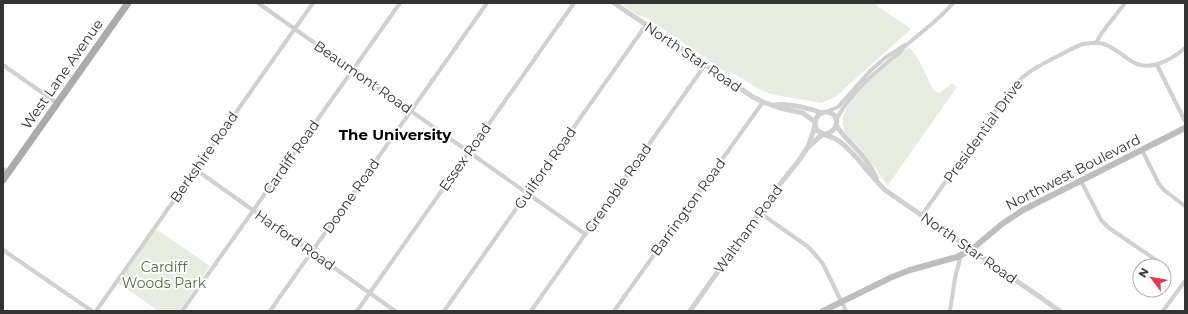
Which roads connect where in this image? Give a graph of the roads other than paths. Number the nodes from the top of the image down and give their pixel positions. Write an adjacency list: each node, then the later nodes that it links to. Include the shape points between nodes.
1 (128, 3): 19 (main road, West Lane Avenue)
2 (258, 3): 11 (street, Beaumont Road)
3 (313, 3): 11 (street, Berkshire Road)
4 (400, 3): 18 (street, Cardiff Road)
5 (487, 3): 22 (street, Doone Road)
6 (574, 3): 31 (street, Essex Road)
7 (614, 3): 10 (street, North Star Road)
8 (953, 3): 12 (street, via 940,18)
9 (1125, 3): 13 (street)
10 (646, 25): 16 (street, North Star Road); 37 (street, Guilford Road)
11 (294, 29): 18 (street, Beaumont Road); 32 (street, Berkshire Road)
12 (909, 43): 23 (street, via 870,71 838,108); 25 (street, via 860,87)
13 (1096, 43): 17 (street, via 1109,46 1140,66); 41 (street, Presidential Drive, via 1076,47 1033,69 1016,83)
14 (1185, 48): 17 (street)
15 (3, 65): 19 (street)
16 (705, 65): 20 (street, North Star Road); 42 (street, Grenoble Road)
17 (1157, 65): 24 (street)
18 (353, 70): 22 (street, Beaumont Road); 39 (street, Cardiff Road)
19 (57, 102): 33 (main road, West Lane Avenue)
20 (763, 102): 21 (street, North Star Road); 59 (street, Barrington Road)
21 (773, 106): 23 (street, North Star Road, via 787,104); 26 (street, North Star Road, via 804,113)
22 (411, 111): 31 (street, Beaumont Road); 45 (street, Doone Road)
23 (824, 113): 25 (street, via 832,114); 26 (street, via 817,116)
24 (1185, 121)
25 (836, 123): 28 (street, via 833,132); 36 (street, North Star Road, via 844,138 862,156)
26 (815, 124): 28 (street, via 818,131); 29 (street, Waltham Road)
27 (1185, 128): 30 (main road, Northwest Boulevard)
28 (825, 134): 29 (street, Waltham Road); 36 (street, North Star Road, via 839,141 853,153)
29 (808, 147): 40 (street, Waltham Road)
30 (1142, 150): 35 (main road, Northwest Boulevard); 38 (street, via 1159,184)
31 (469, 152): 37 (street, Beaumont Road); 49 (street, Essex Road)
32 (195, 169): 39 (street, Harford Road); 52 (street, Berkshire Road)
33 (6, 170): 34 (main road, West Lane Avenue)
34 (3, 180)
35 (1081, 181): 44 (main road, Northwest Boulevard, via 1010,217); 47 (street, via 1101,220)
36 (880, 184): 41 (street, North Star Road)
37 (527, 193): 42 (street, Beaumont Road); 57 (street, Guilford Road)
38 (1185, 206)
39 (254, 210): 45 (street, Harford Road); 53 (street, Cardiff Road)
40 (760, 213): 50 (street, via 814,253 823,264); 60 (street, Waltham Road)
41 (922, 215): 44 (street, North Star Road)
42 (585, 234): 58 (street, Grenoble Road)
43 (3, 250): 51 (street)
44 (971, 250): 46 (main road, Northwest Boulevard); 64 (street, North Star Road)
45 (312, 252): 49 (street, Harford Road); 54 (street, Doone Road)
46 (961, 255): 50 (main road, Northwest Boulevard, via 892,277); 63 (street)
47 (1153, 258)
48 (1185, 281): 65 (street)
49 (370, 293): 55 (street, Essex Road); 56 (street, Harford Road)
50 (841, 302): 61 (main road, Northwest Boulevard); 62 (street)
51 (92, 311)
52 (96, 311)
53 (182, 311)
54 (270, 311)
55 (357, 311)
56 (395, 311)
57 (444, 311)
58 (531, 311)
59 (614, 311)
60 (690, 311)
61 (823, 311)
62 (846, 311)
63 (950, 311)
64 (1060, 311)
65 (1163, 311)

